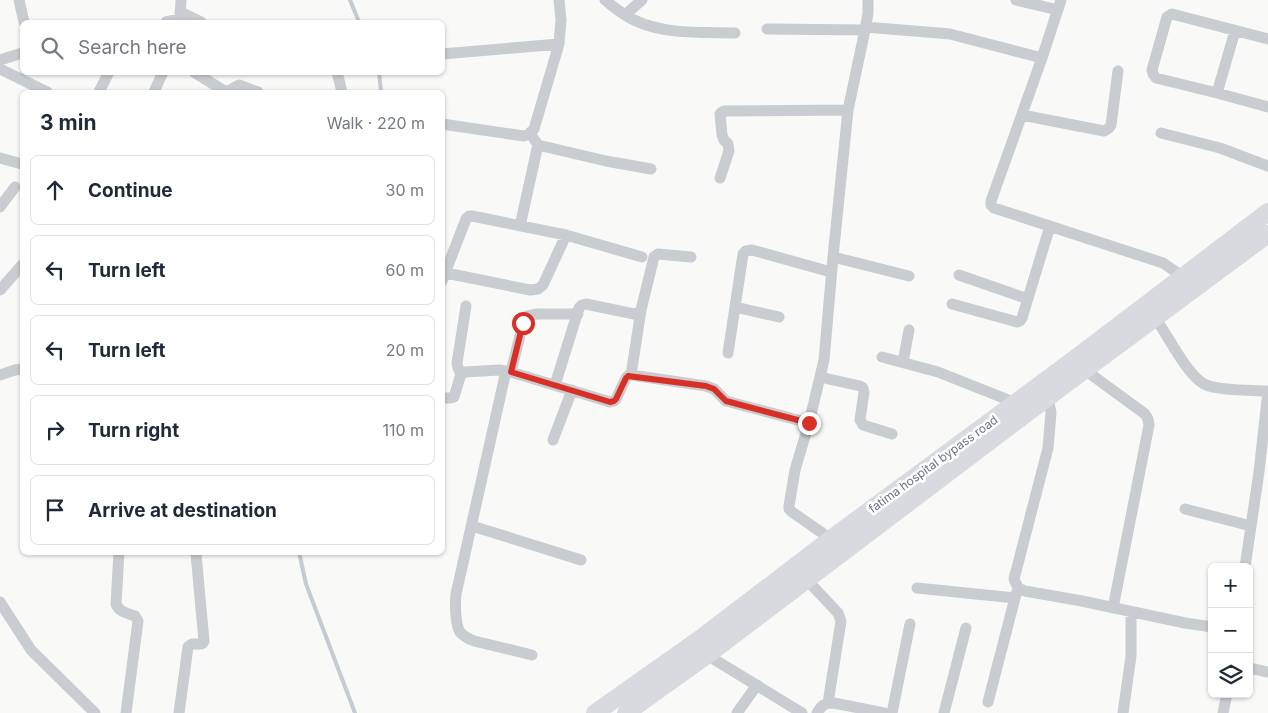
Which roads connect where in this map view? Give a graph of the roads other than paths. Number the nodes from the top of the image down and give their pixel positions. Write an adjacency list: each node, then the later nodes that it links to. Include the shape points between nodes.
1 (19, 0): 11 (street)
2 (180, 0): 10 (street)
3 (559, 0): 17 (street)
4 (605, 0): 9 (street)
5 (642, 0): 9 (street)
6 (868, 0): 12 (street)
7 (1016, 0): 8 (street)
8 (1059, 5): 20 (street)
9 (625, 15): 15 (street, via 646,26 676,31)
10 (180, 18)
11 (24, 20)
12 (865, 28): 13 (street); 20 (street, via 950,34); 37 (street)
13 (767, 29)
14 (1235, 31): 16 (street); 35 (street); 35 (street, via 1172,14 1167,17 1153,74 1156,78)
15 (735, 33)
16 (1268, 39)
17 (559, 44): 19 (street); 41 (street)
18 (20, 54): 21 (street)
19 (445, 54)
20 (1042, 58): 38 (street)
21 (0, 60)
22 (0, 69): 28 (street)
23 (1118, 70): 38 (street, via 1111,125 1104,131)
24 (108, 75): 29 (street)
25 (162, 75): 30 (street)
26 (199, 75): 31 (street)
27 (338, 75): 34 (street)
28 (43, 90)
29 (100, 90)
30 (155, 90)
31 (223, 90)
32 (230, 90): 33 (street, via 239,85)
33 (248, 90)
34 (342, 90)
35 (1217, 93): 36 (street)
36 (1268, 107)
37 (848, 110): 47 (street, via 722,112 722,138 729,151); 58 (street)
38 (1022, 115): 53 (street, via 991,206)
39 (445, 124): 41 (street, via 524,136)
40 (1161, 133): 45 (street, via 1220,148)
41 (530, 134): 42 (street)
42 (538, 145): 46 (street); 52 (street)
43 (0, 158): 44 (street)
44 (20, 163)
45 (1268, 166)
46 (651, 168)
47 (720, 178)
48 (19, 187): 49 (street); 50 (street)
49 (0, 190)
50 (0, 207)
51 (1268, 212): 64 (highway, fatima hospital bypass road)
52 (520, 226): 55 (street); 61 (street, via 468,216)
53 (1050, 226): 64 (street, via 1163,263); 67 (street)
54 (1268, 234): 72 (highway, fatima hospital bypass road)
55 (566, 235): 56 (street); 65 (street, via 543,285 538,289)
56 (642, 257)
57 (691, 257): 71 (street, via 655,255)
58 (833, 257): 60 (street); 63 (street)
59 (20, 267): 66 (street)
60 (831, 272): 70 (street, via 746,251); 85 (street)
61 (445, 274)
62 (959, 275): 67 (street)
63 (909, 276)
64 (1182, 276): 72 (highway, fatima hospital bypass road)
65 (445, 277)
66 (0, 290)
67 (1028, 299): 68 (street, via 1022,318 1017,322)
68 (952, 304)
69 (466, 306): 82 (street, via 457,363)
70 (735, 307): 74 (street); 76 (street)
71 (640, 310): 73 (street, via 634,314 586,304 579,308); 84 (street)
72 (1150, 312): 80 (highway, fatima hospital bypass road); 88 (street, via 1198,380 1207,386); 91 (highway, fatima hospital bypass road)
73 (578, 314): 81 (street, via 527,316); 86 (street)
74 (779, 317)
75 (909, 330): 78 (street)
76 (728, 353)
77 (882, 357): 78 (street)
78 (903, 362): 91 (street, via 938,372)
79 (20, 369): 83 (street)
80 (1085, 370): 90 (highway, fatima hospital bypass road); 108 (street, via 1148,419)
81 (508, 372): 82 (street); 86 (street); 97 (street)
82 (461, 374): 89 (street, via 454,397)
83 (0, 375)
84 (631, 375): 87 (street, via 626,378 614,401); 92 (street, via 706,386 726,401)
85 (820, 378): 92 (street); 93 (street, via 863,388 861,423)
86 (555, 385): 87 (street)
87 (572, 390): 94 (street)
88 (1268, 391): 98 (street)
89 (445, 398)
90 (1048, 398): 96 (highway, fatima hospital bypass road); 106 (street, via 1051,412 1048,448 1014,579)
91 (1016, 403): 96 (highway, fatima hospital bypass road)
92 (809, 423): 99 (street, via 795,470 789,509)
93 (892, 434)
94 (553, 440)
95 (1185, 509): 98 (street)
96 (868, 522): 99 (highway, fatima hospital bypass road); 104 (highway, fatima hospital bypass road)
97 (472, 526): 102 (street); 113 (street, via 456,594 459,630 474,642)
98 (1251, 526): 103 (street)
99 (831, 539): 125 (highway, fatima hospital bypass road, via 704,636)
100 (119, 555): 123 (street, via 116,604 121,611 135,616 138,622)
101 (196, 555): 124 (street, via 204,641 188,647)
102 (581, 560)
103 (1246, 563)
104 (806, 578): 114 (highway, fatima hospital bypass road); 120 (street, via 838,614 841,622)
105 (917, 588): 106 (street)
106 (1017, 593): 108 (street, via 1025,591); 119 (street)
107 (0, 602): 122 (street, via 31,650)
108 (1113, 608): 109 (street)
109 (1131, 612): 111 (street); 133 (street, via 1131,656)
110 (910, 624): 131 (street)
111 (1208, 626)
112 (966, 628): 132 (street)
113 (532, 655)
114 (707, 655): 117 (street); 126 (highway, fatima hospital bypass road)
115 (1253, 669): 116 (street)
116 (1268, 672)
117 (757, 686): 127 (street); 128 (street)
118 (1226, 698): 134 (street)
119 (988, 702)
120 (828, 703): 121 (street); 129 (street, via 822,705)
121 (871, 711): 130 (street)
122 (95, 713)
123 (126, 713)
124 (179, 713)
125 (595, 713)
126 (626, 713)
127 (737, 713)
128 (802, 713)
129 (817, 713)
130 (884, 713)
131 (892, 713)
132 (944, 713)
133 (1123, 713)
134 (1224, 713)

